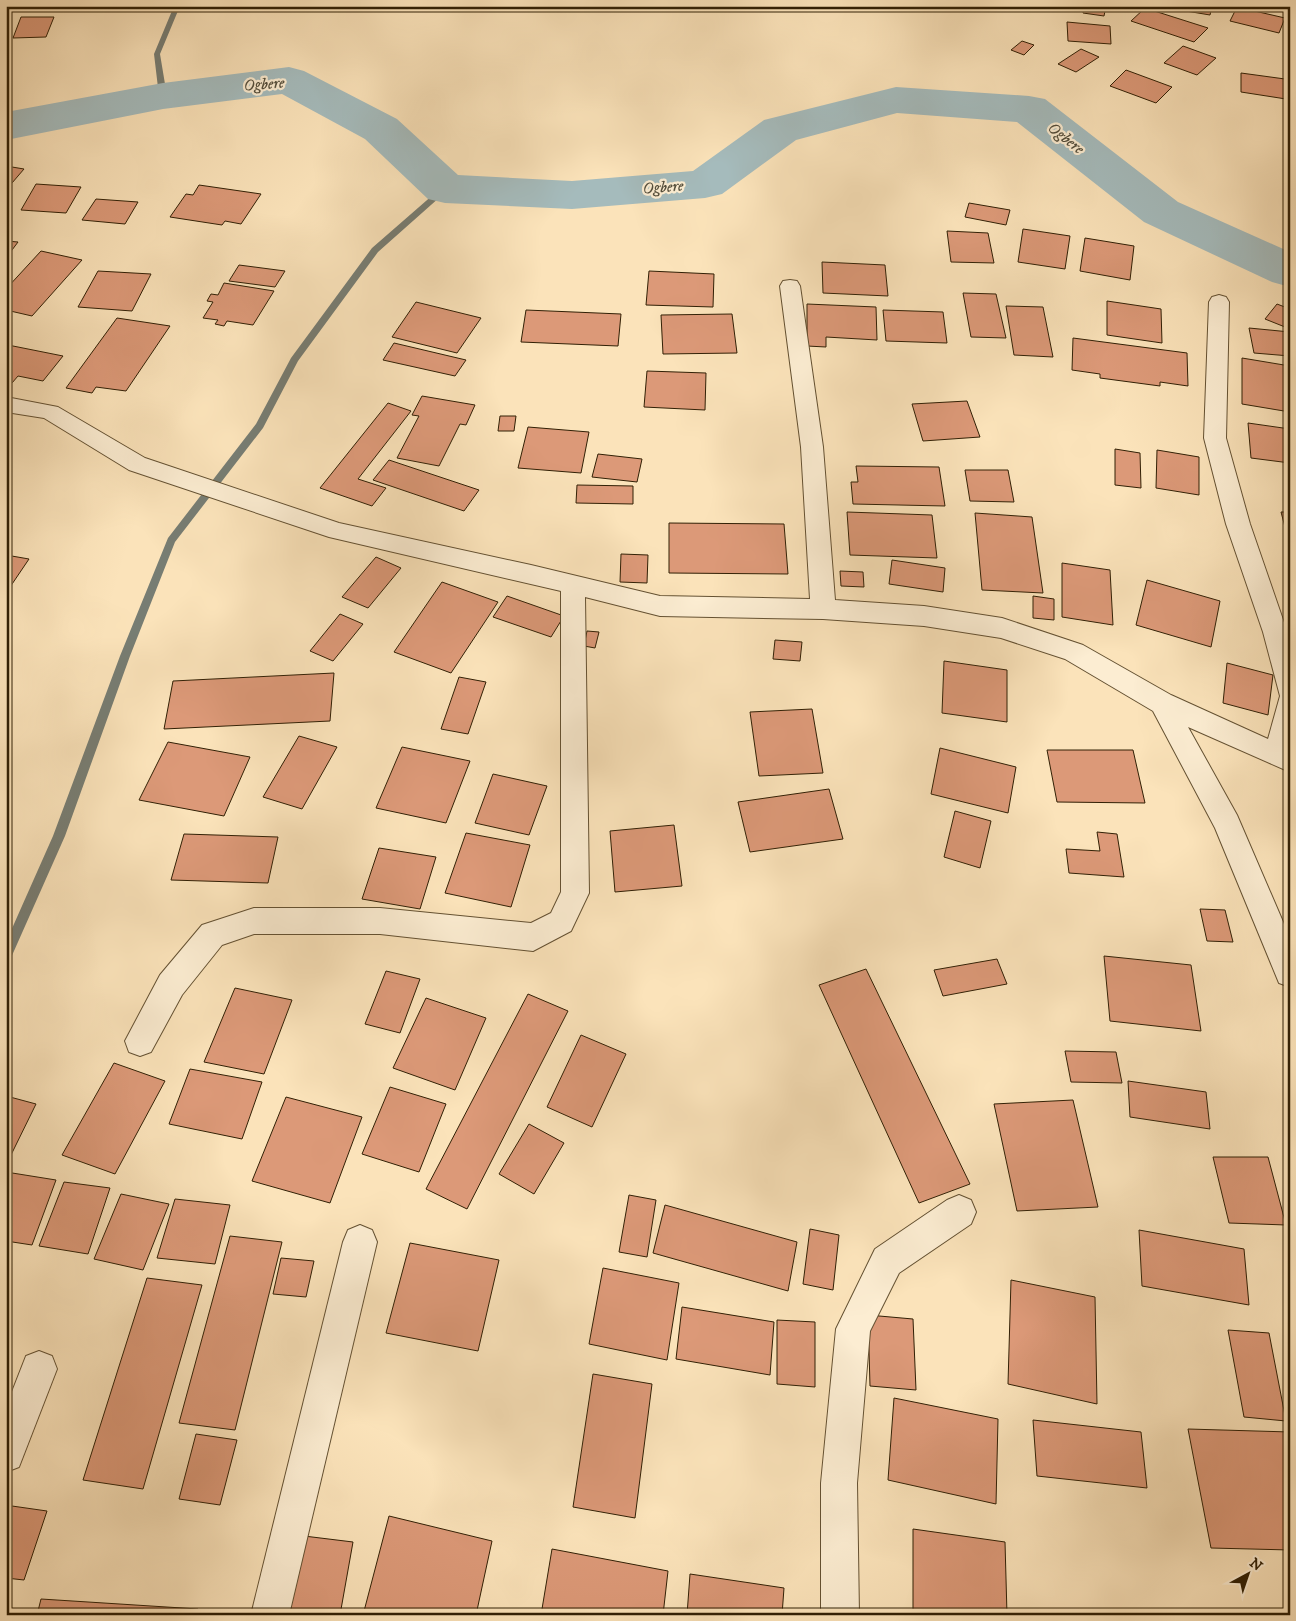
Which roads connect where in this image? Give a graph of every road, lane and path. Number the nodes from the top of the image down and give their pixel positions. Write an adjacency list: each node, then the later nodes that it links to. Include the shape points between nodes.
1 (790, 286): 5 (street, via 812,447)
2 (1219, 302): 6 (street, via 1215,438)
3 (6, 404): 4 (street, via 50,412 137,464 337,531)
4 (573, 584): 5 (street, via 660,606); 11 (street, via 575,893 561,922 533,937 380,921 254,921 212,935 171,985)
5 (823, 609): 7 (street, via 924,616 1002,628 1074,652)
6 (1290, 690)
7 (1162, 703): 9 (street); 10 (street, via 1227,824)
8 (1290, 703): 9 (street)
9 (1283, 758)
10 (1290, 973)
11 (140, 1041)
12 (959, 1212): 17 (street, via 888,1261 853,1329 839,1483)
13 (360, 1242): 16 (street)
14 (39, 1369): 15 (street)
15 (6, 1454)
16 (270, 1615)
17 (840, 1615)

